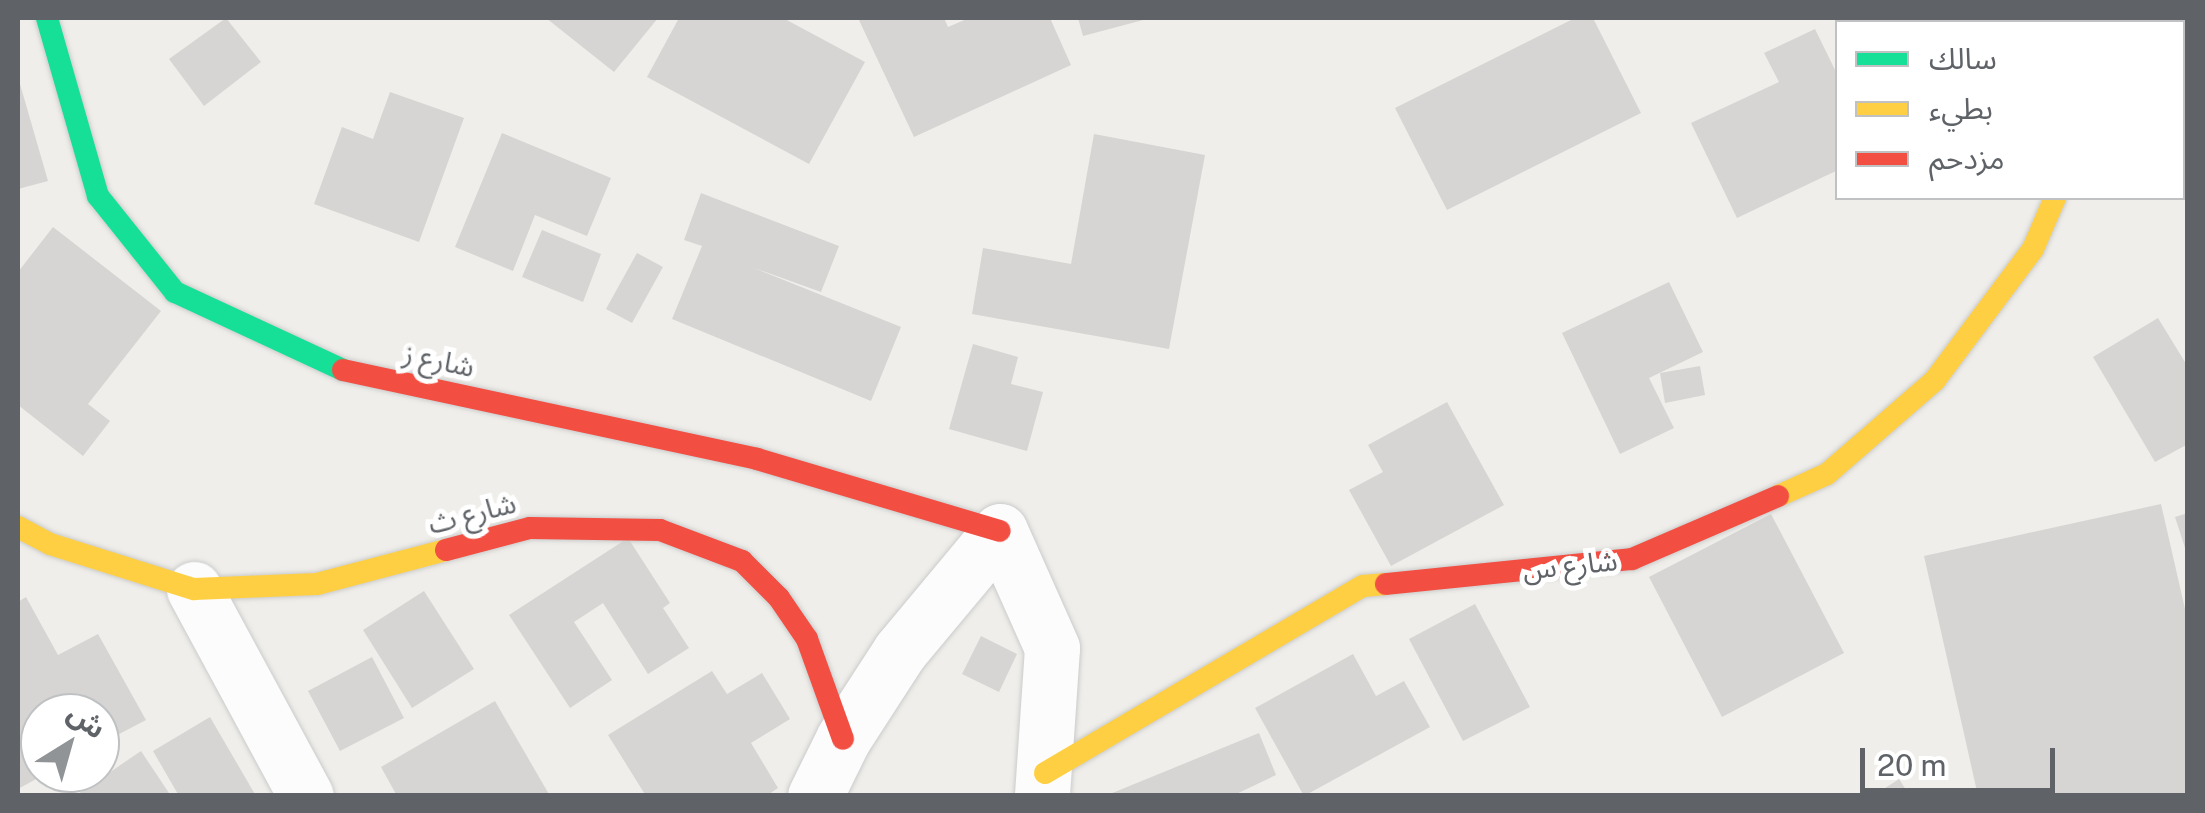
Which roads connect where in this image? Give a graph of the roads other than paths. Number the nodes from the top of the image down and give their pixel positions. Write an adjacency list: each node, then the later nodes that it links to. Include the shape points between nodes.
1 (46, 18): 4 (street, شارع ﺯ, via 98,196 175,292 340,369 757,459)
2 (2054, 200): 7 (street, شارع ﺱ, via 2033,249 1935,380 1827,474 1632,559 1363,586)
3 (18, 526): 5 (street, شارع ث, via 50,544)
4 (1000, 531): 6 (street, via 900,651); 7 (street, via 1052,648)
5 (194, 589): 6 (street, شارع ث, via 318,584 530,528 660,530 742,561 779,598 807,638); 8 (street)
6 (843, 740): 9 (street)
7 (1044, 784)
8 (306, 796)
9 (814, 796)

